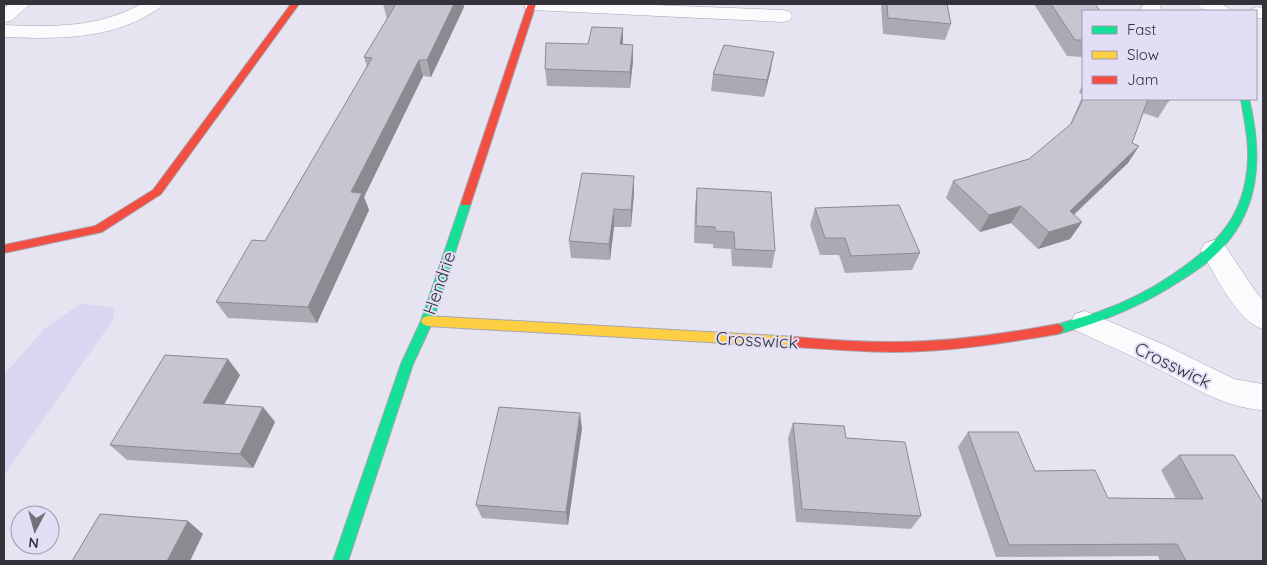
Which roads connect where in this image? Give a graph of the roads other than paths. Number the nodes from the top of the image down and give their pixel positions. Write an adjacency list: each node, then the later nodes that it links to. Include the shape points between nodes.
1 (21, 4): 8 (street)
2 (154, 4): 9 (street, via 133,16 99,28 64,32)
3 (295, 4): 11 (street, via 157,192 98,229)
4 (532, 4): 7 (street); 14 (street, Hendrie)
5 (1206, 4): 6 (street)
6 (1220, 10)
7 (783, 16)
8 (4, 17)
9 (4, 31)
10 (1244, 100): 12 (street, Crosswick, via 1255,141 1251,185 1241,212)
11 (4, 249)
12 (1214, 250): 13 (street, via 1246,300); 15 (street, Crosswick, via 1156,292)
13 (1263, 318)
14 (426, 321): 15 (street, Crosswick, via 873,347 945,345 1022,336); 17 (street, Hendrie)
15 (1085, 322): 16 (street, Crosswick, via 1214,385 1246,397)
16 (1263, 397)
17 (340, 561)

